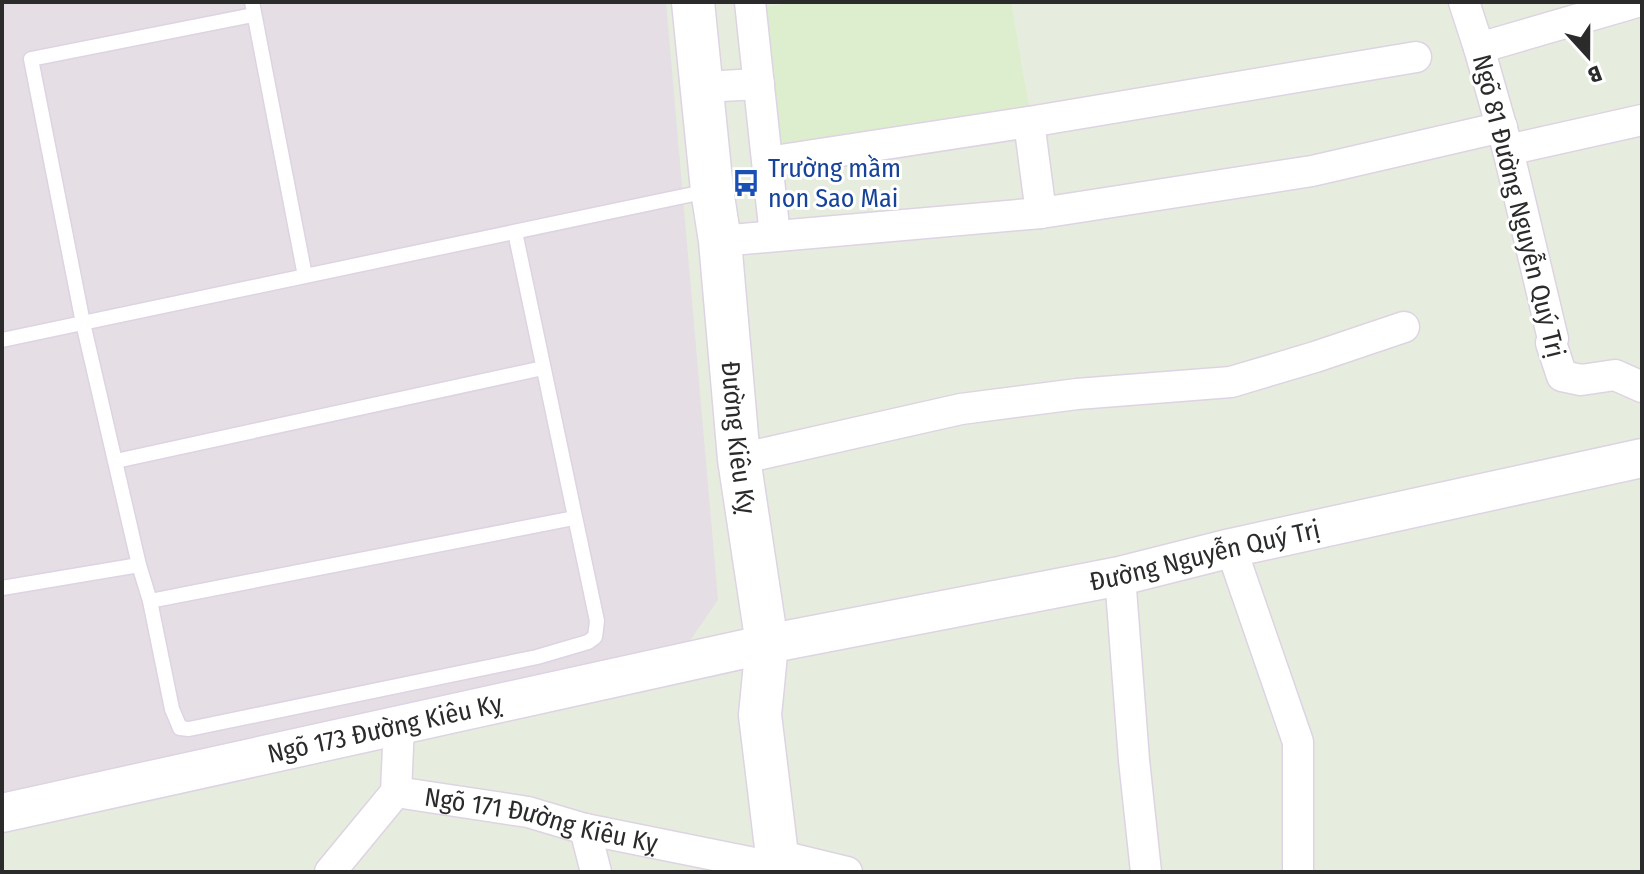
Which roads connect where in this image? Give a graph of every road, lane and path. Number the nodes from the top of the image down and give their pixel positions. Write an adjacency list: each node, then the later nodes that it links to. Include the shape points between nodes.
1 (693, 2): 9 (main road, Đường Kiêu Kỵ)
2 (750, 2): 8 (street)
3 (1464, 2): 6 (street, Ngõ 81 Đường Nguyễn Quý Trị)
4 (1635, 2): 6 (street)
5 (253, 9): 19 (lane); 20 (lane, via 31,59)
6 (1479, 48): 12 (street, Ngõ 81 Đường Nguyễn Quý Trị)
7 (1416, 57): 11 (street)
8 (759, 84): 9 (street); 13 (street)
9 (702, 87): 14 (main road, Đường Kiêu Kỵ)
10 (1642, 120): 12 (street)
11 (1029, 122): 13 (street); 15 (street)
12 (1505, 138): 15 (street); 24 (street, Ngõ 81 Đường Nguyễn Quý Trị, via 1562,376 1581,380 1615,375)
13 (768, 162): 17 (street)
14 (712, 190): 16 (lane); 18 (main road, Đường Kiêu Kỵ)
15 (1041, 213): 17 (street)
16 (515, 232): 19 (lane); 23 (lane)
17 (775, 236): 18 (street)
18 (720, 241): 26 (main road, Đường Kiêu Kỵ)
19 (305, 276): 20 (lane)
20 (83, 323): 22 (lane); 27 (lane)
21 (1404, 327): 26 (street, via 1231,382 961,409)
22 (2, 340)
23 (543, 368): 27 (lane); 28 (lane)
24 (1642, 387)
25 (1642, 458): 29 (street, Đường Nguyễn Quý Trị)
26 (739, 459): 34 (main road, Đường Kiêu Kỵ)
27 (116, 461): 30 (lane)
28 (574, 518): 33 (lane); 33 (lane, via 597,621 595,637 588,642 189,729 180,728 172,709)
29 (1231, 548): 31 (street, Đường Nguyễn Quý Trị); 44 (street, via 1298,742)
30 (139, 565): 32 (lane); 33 (lane)
31 (1120, 576): 34 (street, Đường Nguyễn Quý Trị); 43 (street)
32 (2, 588)
33 (150, 601)
34 (767, 644): 35 (street, Ngõ 173 Đường Kiêu Kỵ); 39 (main road, Đường Kiêu Kỵ, via 760,715)
35 (399, 725): 36 (street); 37 (street, Ngõ 173 Đường Kiêu Kỵ)
36 (396, 792): 38 (street, Ngõ 171 Đường Kiêu Kỵ, via 528,812); 40 (street)
37 (2, 813)
38 (585, 829): 39 (street, Ngõ 171 Đường Kiêu Kỵ); 41 (street)
39 (778, 865): 42 (street, Ngõ 171 Đường Kiêu Kỵ)
40 (330, 872)
41 (596, 872)
42 (847, 872)
43 (1146, 872)
44 (1298, 872)

